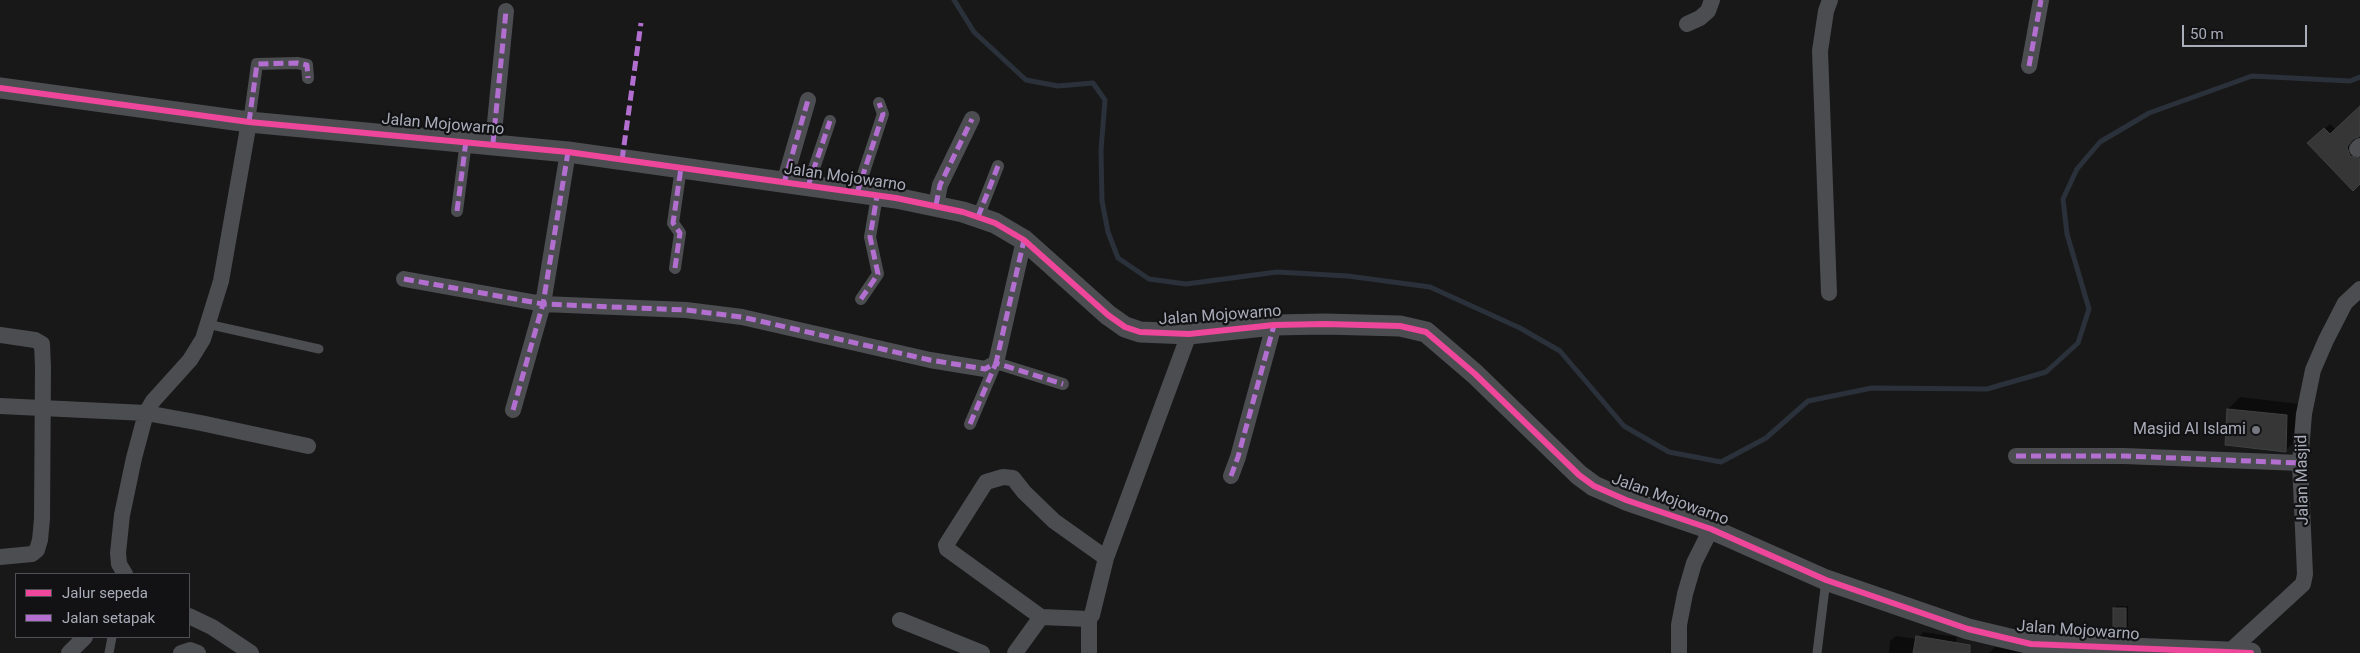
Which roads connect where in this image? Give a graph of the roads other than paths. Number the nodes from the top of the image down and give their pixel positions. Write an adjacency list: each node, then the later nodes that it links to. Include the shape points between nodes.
1 (1712, 0): 5 (street, via 1708,11)
2 (1830, 0): 29 (street, via 1820,51)
3 (2040, 0): 6 (street)
4 (506, 11): 15 (street)
5 (1687, 24)
6 (2028, 66)
7 (308, 78): 13 (street, via 307,65 297,62 257,64)
8 (0, 88): 13 (street, Jalan Mojowarno)
9 (808, 100): 19 (street)
10 (879, 103): 21 (street, via 883,114)
11 (972, 119): 22 (street, via 940,185)
12 (830, 121): 20 (street)
13 (249, 122): 14 (street, Jalan Mojowarno); 32 (street, via 221,281)
14 (466, 141): 15 (street, Jalan Mojowarno); 23 (street)
15 (493, 143): 16 (street, Jalan Mojowarno)
16 (568, 152): 18 (street, Jalan Mojowarno); 31 (street)
17 (998, 166): 24 (street)
18 (681, 168): 19 (street, Jalan Mojowarno); 26 (street, via 673,223 680,233)
19 (784, 183): 20 (street, Jalan Mojowarno)
20 (808, 186): 21 (street, Jalan Mojowarno)
21 (867, 194): 22 (street, Jalan Mojowarno); 30 (street, via 870,237 878,274)
22 (936, 205): 24 (street, Jalan Mojowarno)
23 (457, 212)
24 (978, 217): 25 (street, Jalan Mojowarno)
25 (1024, 240): 34 (street, Jalan Mojowarno, via 1108,315 1125,326 1152,334); 37 (street)
26 (675, 268)
27 (404, 279): 31 (street)
28 (2360, 289): 46 (street, Jalan Masjid, via 2345,303 2312,370)
29 (1829, 293)
30 (860, 299)
31 (543, 304): 37 (street, via 686,310 742,316 930,360 985,369); 41 (street)
32 (208, 324): 36 (lane); 42 (street, via 194,355 160,391)
33 (1274, 325): 34 (street, Jalan Mojowarno); 47 (street); 48 (street, Jalan Mojowarno, via 1373,324 1426,332 1594,486)
34 (1189, 334): 50 (street)
35 (0, 335): 40 (street, via 42,344)
36 (319, 349)
37 (996, 362): 38 (street); 43 (street)
38 (1063, 384)
39 (0, 406): 40 (street)
40 (43, 408): 42 (street); 49 (street, via 42,520 38,550 32,554)
41 (513, 410)
42 (146, 413): 44 (street); 51 (street, via 122,515 118,553)
43 (970, 424)
44 (308, 446)
45 (2016, 456): 46 (street, via 2124,456)
46 (2300, 463): 59 (street, Jalan Masjid, via 2303,584)
47 (1231, 476)
48 (1711, 529): 52 (street, Jalan Mojowarno); 68 (street, via 1694,563 1685,594)
49 (0, 558)
50 (1106, 558): 54 (street, via 1054,521 1013,478 986,482 946,545 947,550); 55 (street, via 1092,615)
51 (124, 573)
52 (1826, 580): 59 (street, Jalan Mojowarno, via 1968,629 2031,644); 69 (lane)
53 (190, 616): 64 (street)
54 (1041, 618): 55 (street); 66 (street)
55 (1088, 619): 67 (street)
56 (900, 620): 65 (street)
57 (84, 638): 60 (street)
58 (112, 638): 61 (lane)
59 (2228, 652): 70 (street, Jalan Mojowarno)
60 (69, 653)
61 (109, 653)
62 (181, 653): 63 (street, via 190,650)
63 (198, 653)
64 (251, 653)
65 (982, 653)
66 (1015, 653)
67 (1089, 653)
68 (1678, 653)
69 (1817, 653)
70 (2251, 653)

